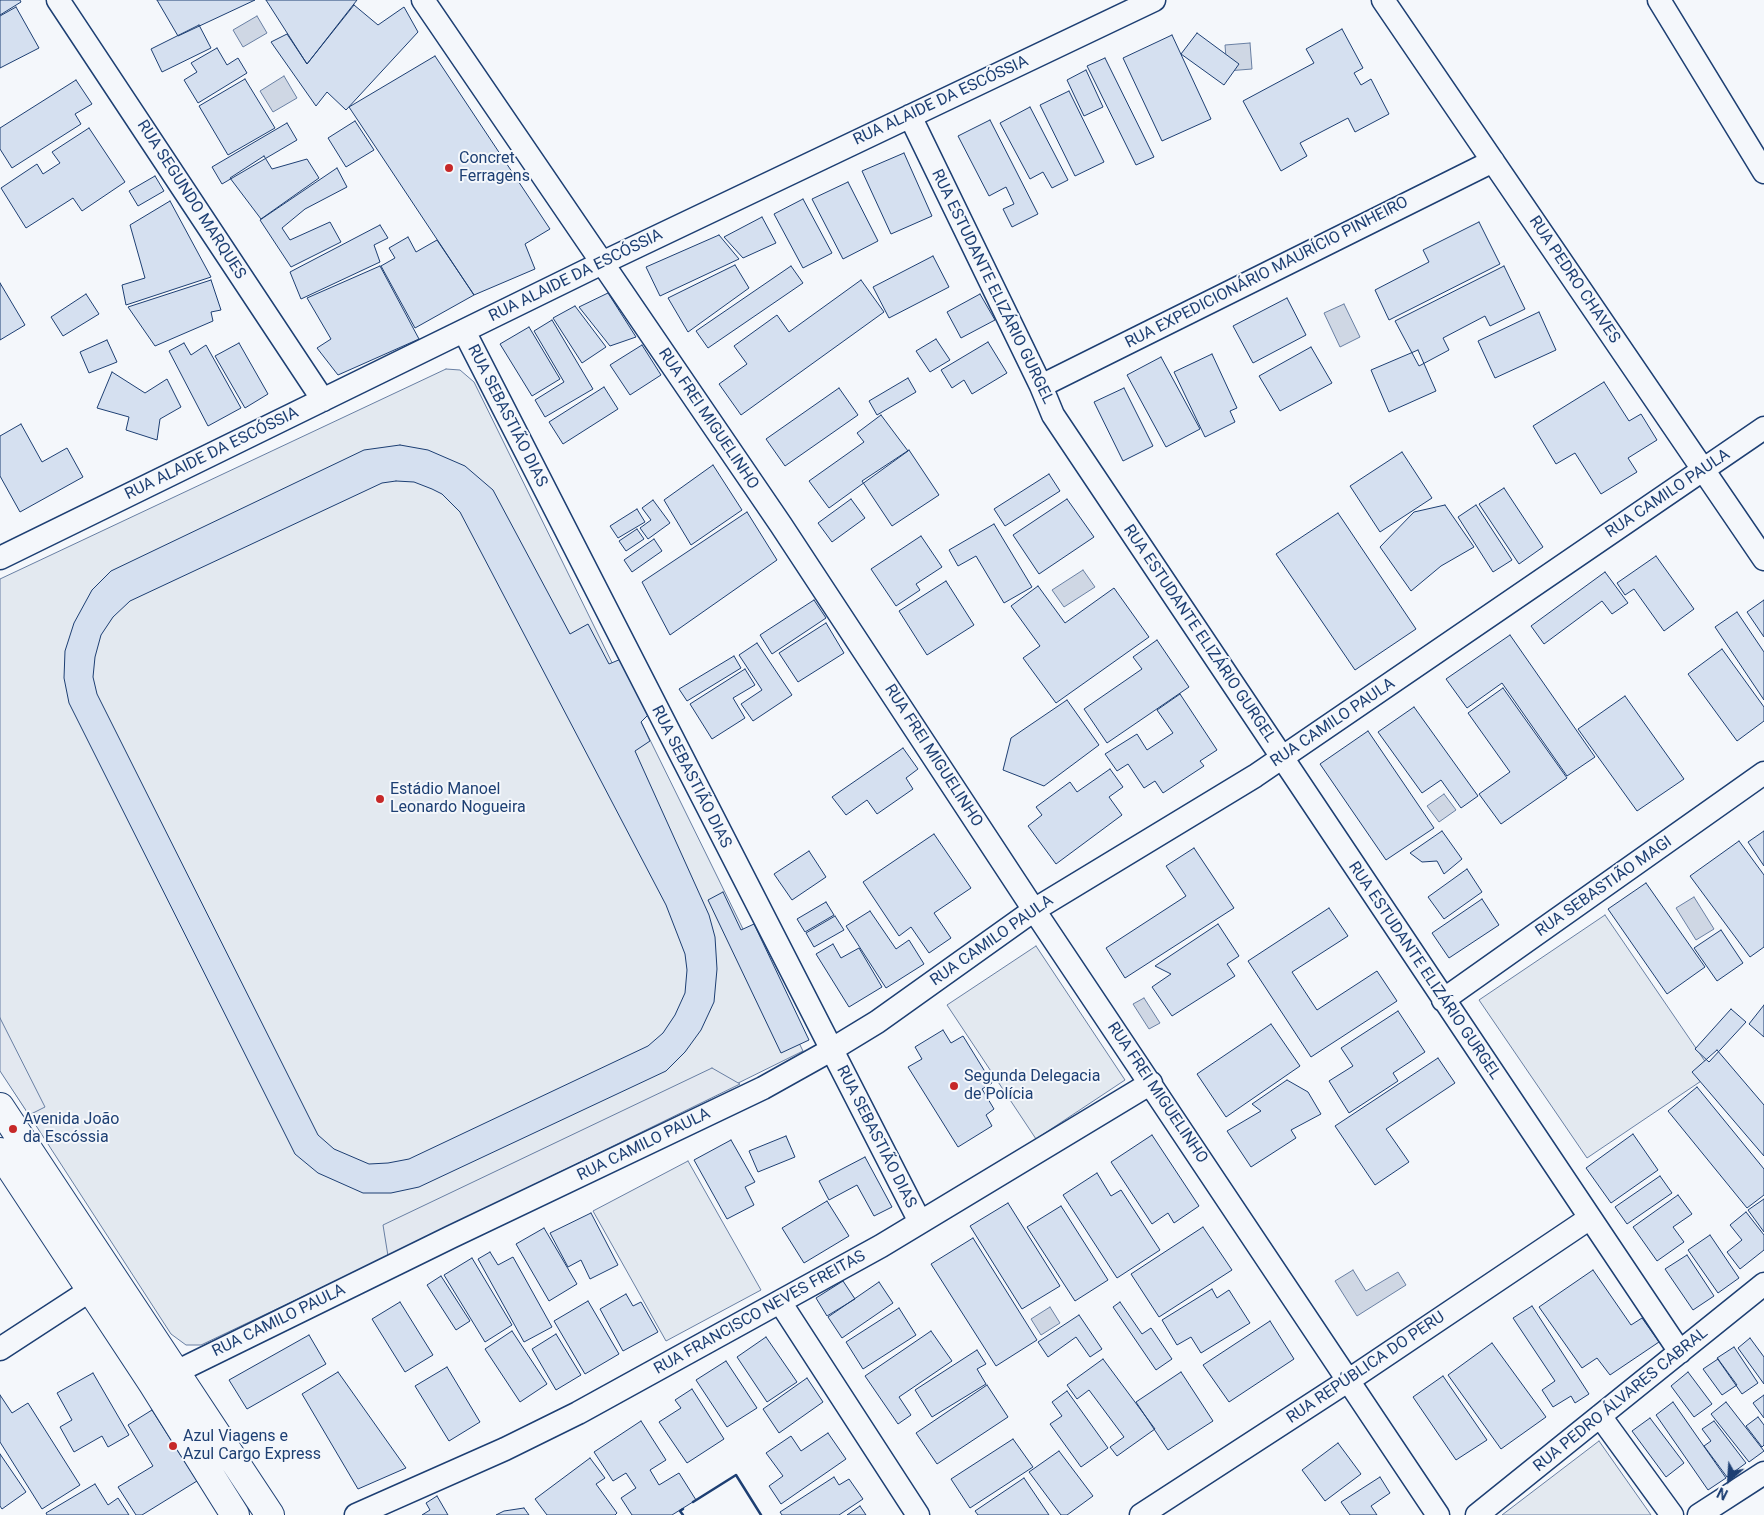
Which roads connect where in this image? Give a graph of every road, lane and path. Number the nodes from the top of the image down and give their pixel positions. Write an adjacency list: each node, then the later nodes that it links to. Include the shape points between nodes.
1 (58, 0): 13 (street, RUA SEGUNDO MARQUES)
2 (1154, 0): 6 (street, RUA ALAIDE DA ESCÓSSIA)
3 (1383, 0): 8 (street, RUA PEDRO CHAVES)
4 (1659, 0): 9 (street)
5 (425, 1): 10 (street, RUA FREI MIGUELINHO)
6 (1113, 9): 7 (street, RUA ALAIDE DA ESCÓSSIA)
7 (910, 116): 10 (street, RUA ALAIDE DA ESCÓSSIA); 12 (street, RUA ESTUDANTE ELIZÁRIO GURGEL)
8 (1493, 161): 12 (street, RUA EXPEDICIONÁRIO MAURÍCIO PINHEIRO); 15 (street, RUA PEDRO CHAVES)
9 (1764, 172)
10 (602, 262): 11 (street, RUA ALAIDE DA ESCÓSSIA); 20 (street, RUA FREI MIGUELINHO, via 781,525)
11 (464, 330): 13 (street, RUA ALAIDE DA ESCÓSSIA); 22 (street, RUA SEBASTIÃO DIAS)
12 (1041, 386): 18 (street, RUA ESTUDANTE ELIZÁRIO GURGEL, via 1053,416)
13 (323, 400): 16 (street, RUA ALAIDE DA ESCÓSSIA)
14 (1764, 428): 15 (street, RUA CAMILO PAULA)
15 (1703, 470): 17 (street, RUA PEDRO CHAVES); 18 (street, RUA CAMILO PAULA)
16 (3, 550)
17 (1764, 559)
18 (1282, 758): 20 (street, RUA CAMILO PAULA); 21 (street, RUA ESTUDANTE ELIZÁRIO GURGEL)
19 (1764, 773): 21 (street, RUA SEBASTIÃO MAGI)
20 (1034, 910): 22 (street, RUA CAMILO PAULA, via 877,1022); 23 (street, RUA FREI MIGUELINHO)
21 (1443, 1000): 26 (street, RUA ESTUDANTE ELIZÁRIO GURGEL)
22 (830, 1050): 27 (street, RUA SEBASTIÃO DIAS); 33 (street, RUA CAMILO PAULA, via 762,1088)
23 (1151, 1083): 27 (street, RUA FRANCISCO NEVES FREITAS); 34 (street, RUA FREI MIGUELINHO)
24 (0, 1108): 33 (main road)
25 (0, 1152): 29 (main road)
26 (1590, 1218): 32 (street, RUA ESTUDANTE ELIZÁRIO GURGEL); 34 (street, RUA REPÚBLICA DO PERU)
27 (920, 1222): 30 (street, RUA FRANCISCO NEVES FREITAS)
28 (1764, 1284): 32 (street, RUA PEDRO ÁLVARES CABRAL)
29 (89, 1291): 31 (street); 37 (main road, via 153,1384)
30 (780, 1302): 39 (street, RUA FRANCISCO NEVES FREITAS, via 578,1413); 40 (street)
31 (0, 1349)
32 (1680, 1352): 35 (street, RUA PEDRO ÁLVARES CABRAL)
33 (174, 1373): 38 (main road)
34 (1349, 1380): 41 (street, RUA REPÚBLICA DO PERU); 42 (street, RUA FREI MIGUELINHO)
35 (1600, 1416): 43 (street, RUA PEDRO ÁLVARES CABRAL); 44 (street)
36 (1764, 1473): 45 (street)
37 (235, 1515)
38 (270, 1515)
39 (356, 1515)
40 (918, 1515)
41 (1141, 1515)
42 (1438, 1515)
43 (1477, 1515)
44 (1672, 1515)
45 (1699, 1515)

